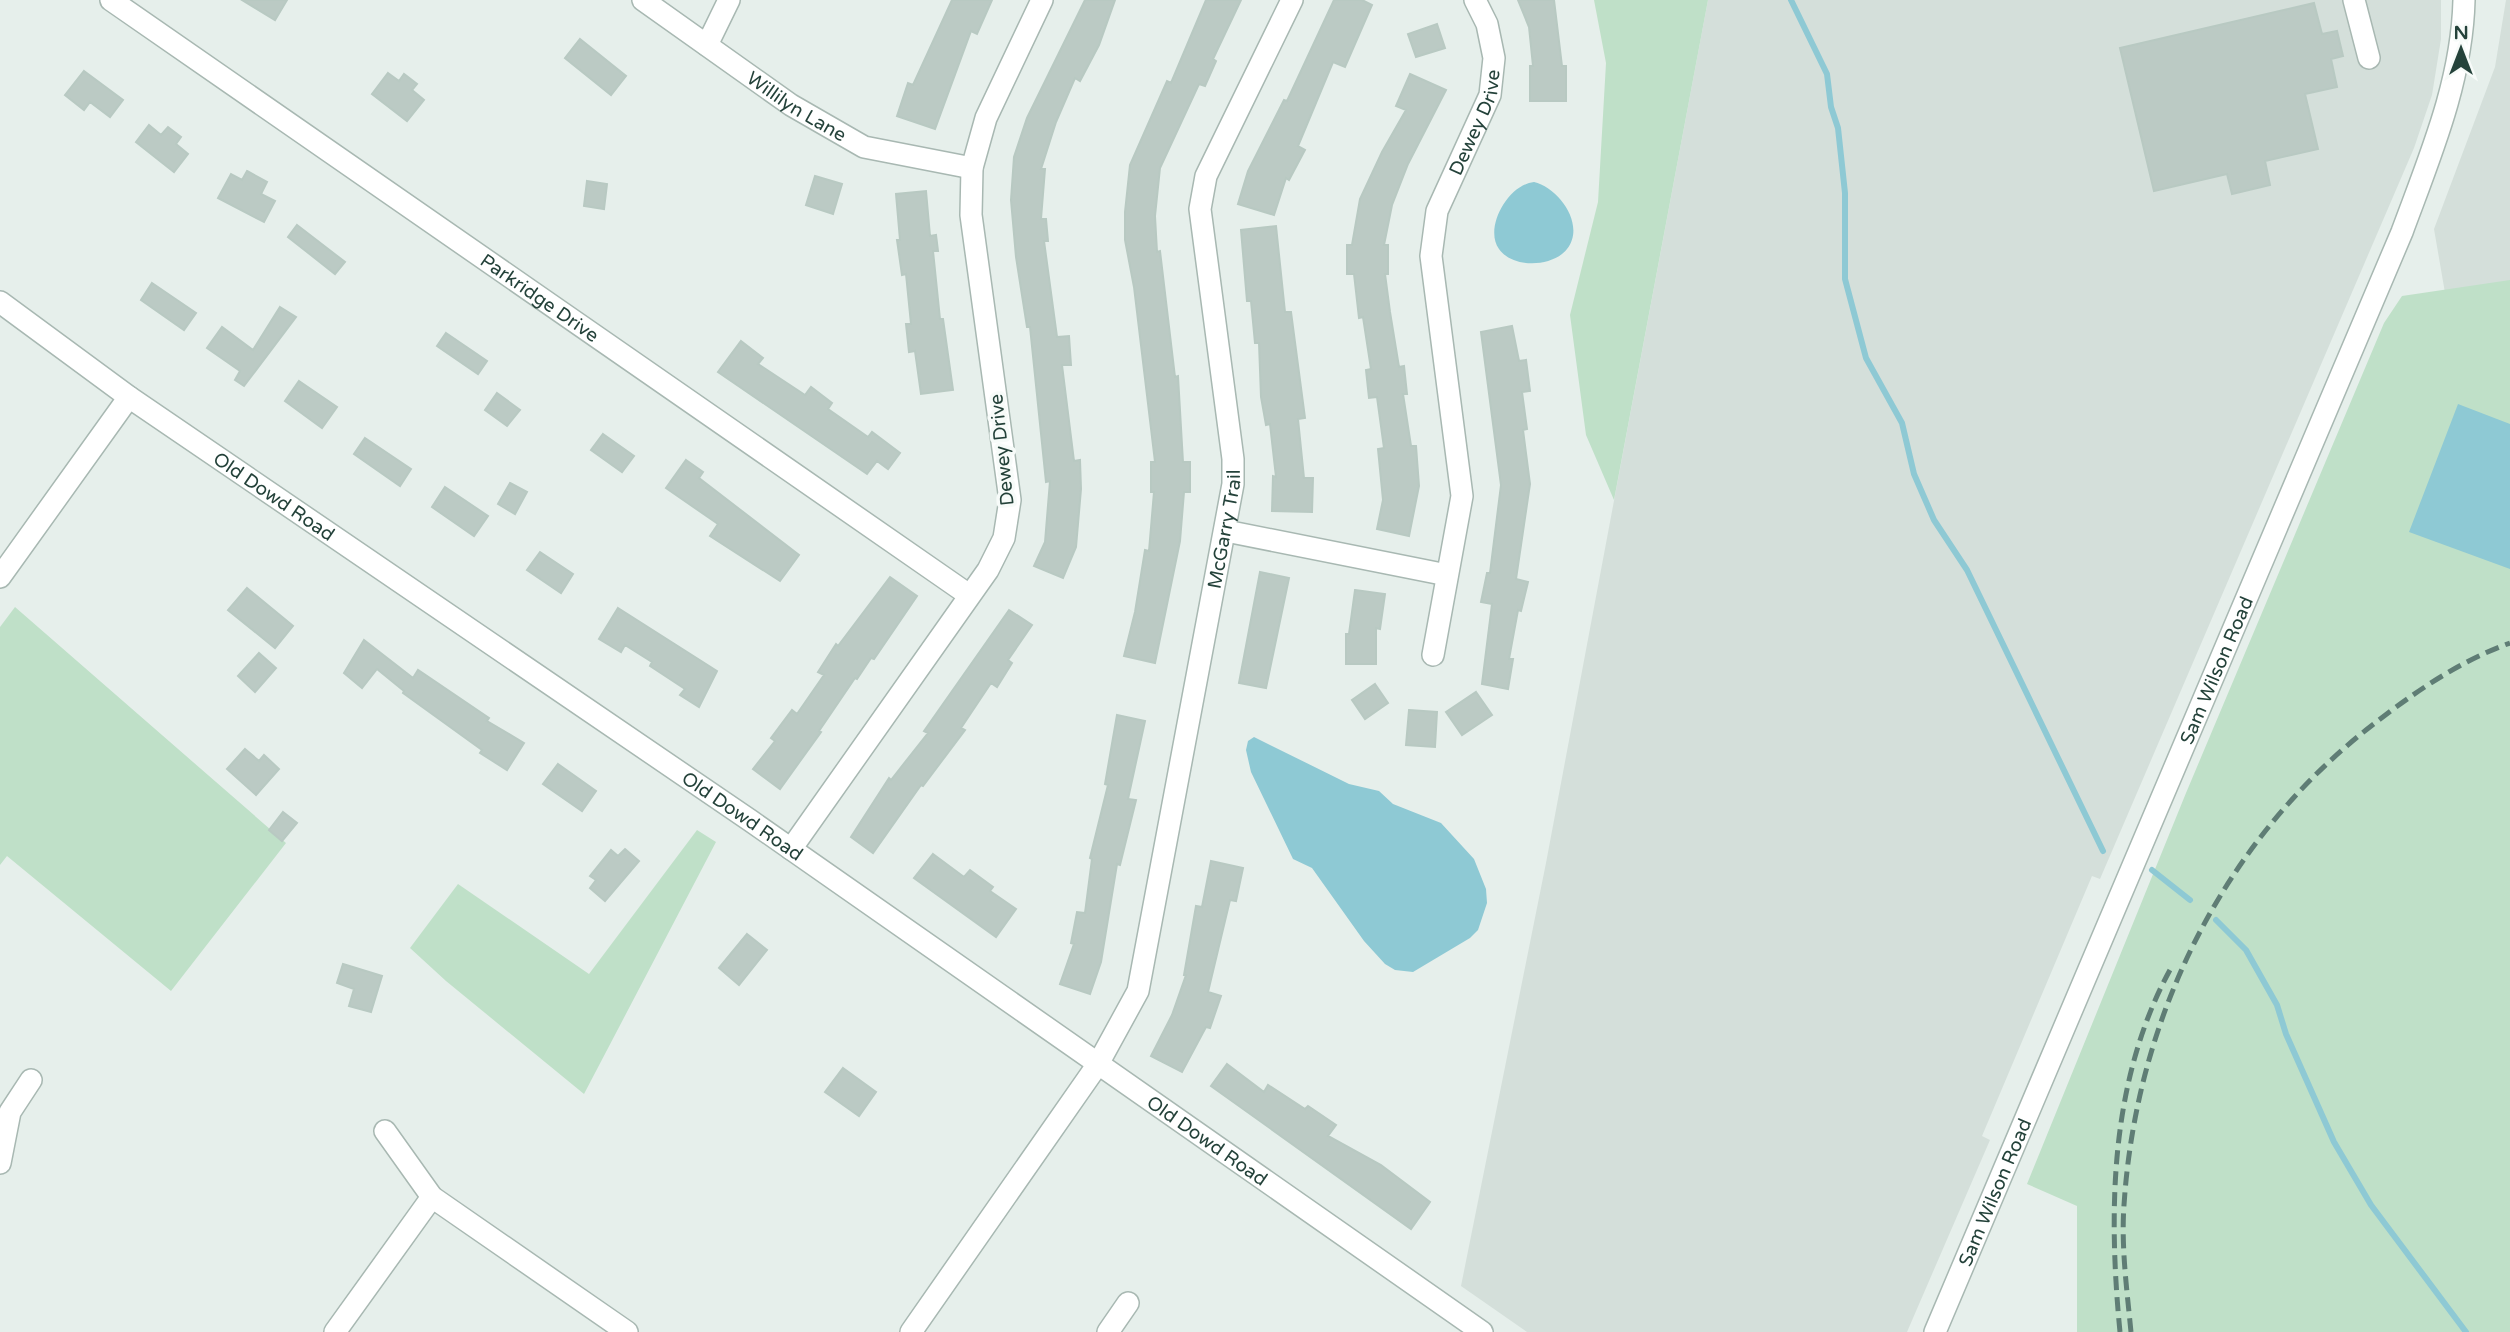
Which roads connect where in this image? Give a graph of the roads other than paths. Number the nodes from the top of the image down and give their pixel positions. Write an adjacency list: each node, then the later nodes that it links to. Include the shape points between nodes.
1 (110, 0): 17 (street, Parkridge Drive)
2 (643, 0): 9 (street, Willilyn Lane)
3 (729, 0): 9 (street)
4 (1042, 0): 11 (street, Dewey Drive, via 986,118)
5 (1292, 0): 14 (street, McGarry Trail, via 1206,176 1200,209 1233,459)
6 (1475, 0): 15 (street, Dewey Drive, via 1487,24 1494,58 1490,95 1437,211 1431,256 1462,496)
7 (2354, 0): 10 (street)
8 (2464, 0): 31 (street, Sam Wilson Road, via 2454,83 2402,232)
9 (707, 45): 11 (street, Willilyn Lane, via 791,105 864,147)
10 (2369, 58)
11 (972, 168): 17 (street, Dewey Drive, via 971,215 1010,500 1004,537)
12 (0, 302): 13 (street, Old Dowd Road)
13 (128, 397): 16 (street); 19 (street, Old Dowd Road)
14 (1226, 531): 15 (street); 20 (street, McGarry Trail, via 1138,991)
15 (1447, 575): 18 (street, Dewey Drive)
16 (0, 577)
17 (969, 595): 19 (street, Dewey Drive)
18 (1433, 655)
19 (792, 849): 20 (street, Old Dowd Road)
20 (1098, 1064): 28 (street, McGarry Trail); 30 (street, Old Dowd Road)
21 (31, 1080): 23 (street, via 10,1112)
22 (385, 1131): 24 (street)
23 (0, 1163)
24 (432, 1197): 26 (street); 27 (street)
25 (1128, 1303): 29 (street)
26 (335, 1332)
27 (626, 1332)
28 (911, 1332)
29 (1108, 1332)
30 (1482, 1332)
31 (1935, 1332)

